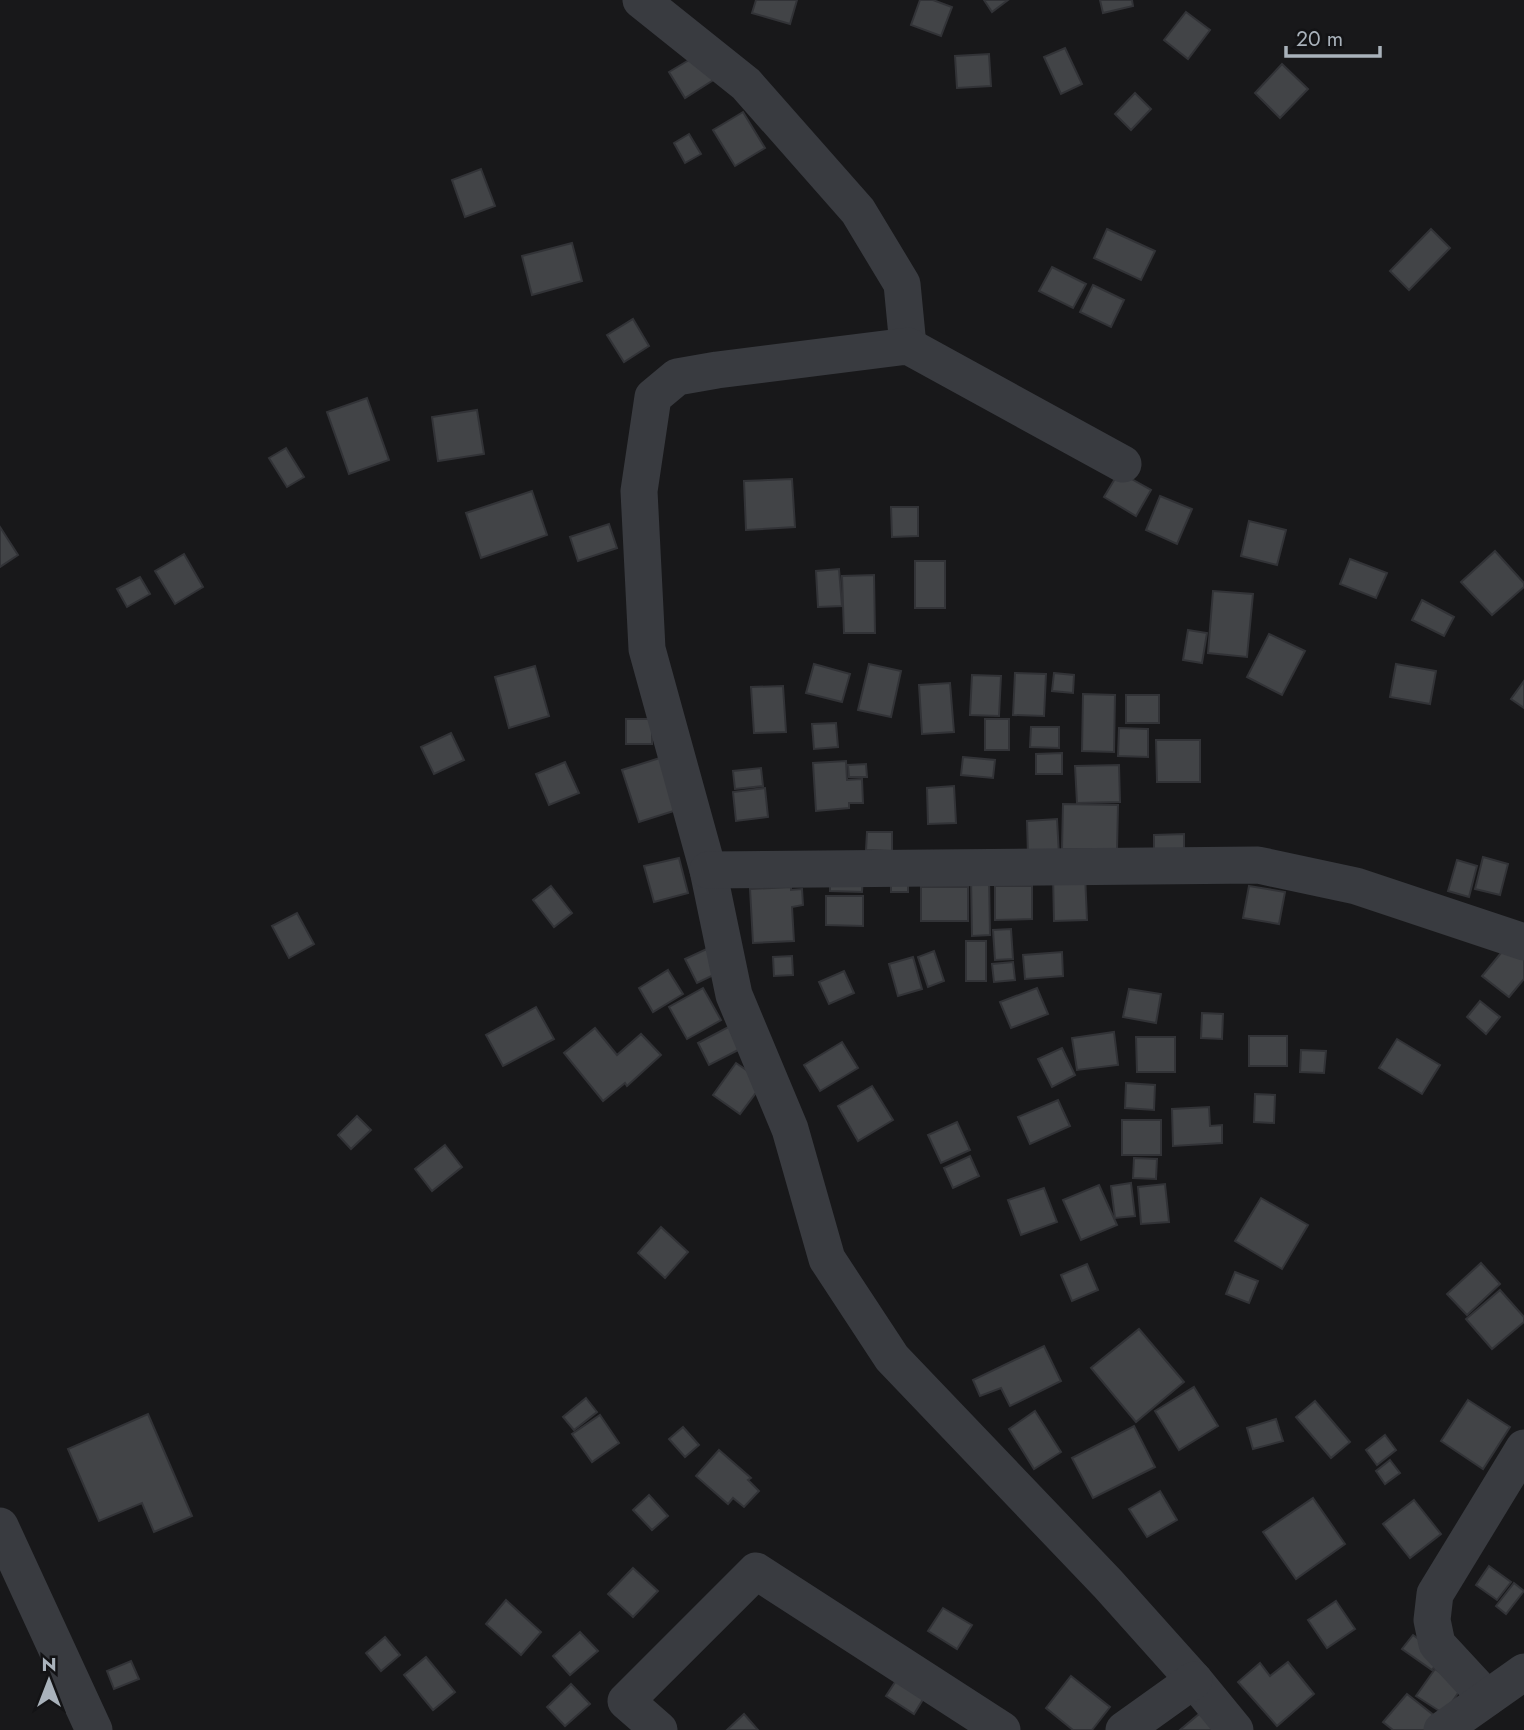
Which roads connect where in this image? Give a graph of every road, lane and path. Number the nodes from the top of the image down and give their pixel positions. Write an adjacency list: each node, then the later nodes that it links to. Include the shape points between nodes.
1 (641, 0): 2 (street, via 746,84 858,212 902,284)
2 (908, 346): 3 (street); 4 (street, via 677,377 653,397 639,491 647,649)
3 (1123, 464)
4 (708, 870): 5 (street, via 1258,865 1356,886); 9 (street, via 734,995 790,1129 827,1259 892,1358)
5 (1524, 942)
6 (1524, 1448): 10 (street, via 1435,1594 1432,1620 1437,1644)
7 (0, 1526): 11 (street)
8 (1524, 1672): 10 (street)
9 (1194, 1680): 14 (street); 15 (street)
10 (1487, 1698): 16 (street)
11 (94, 1730)
12 (659, 1730): 13 (street, via 626,1702 756,1571)
13 (1002, 1730)
14 (1124, 1730)
15 (1235, 1730)
16 (1442, 1730)

